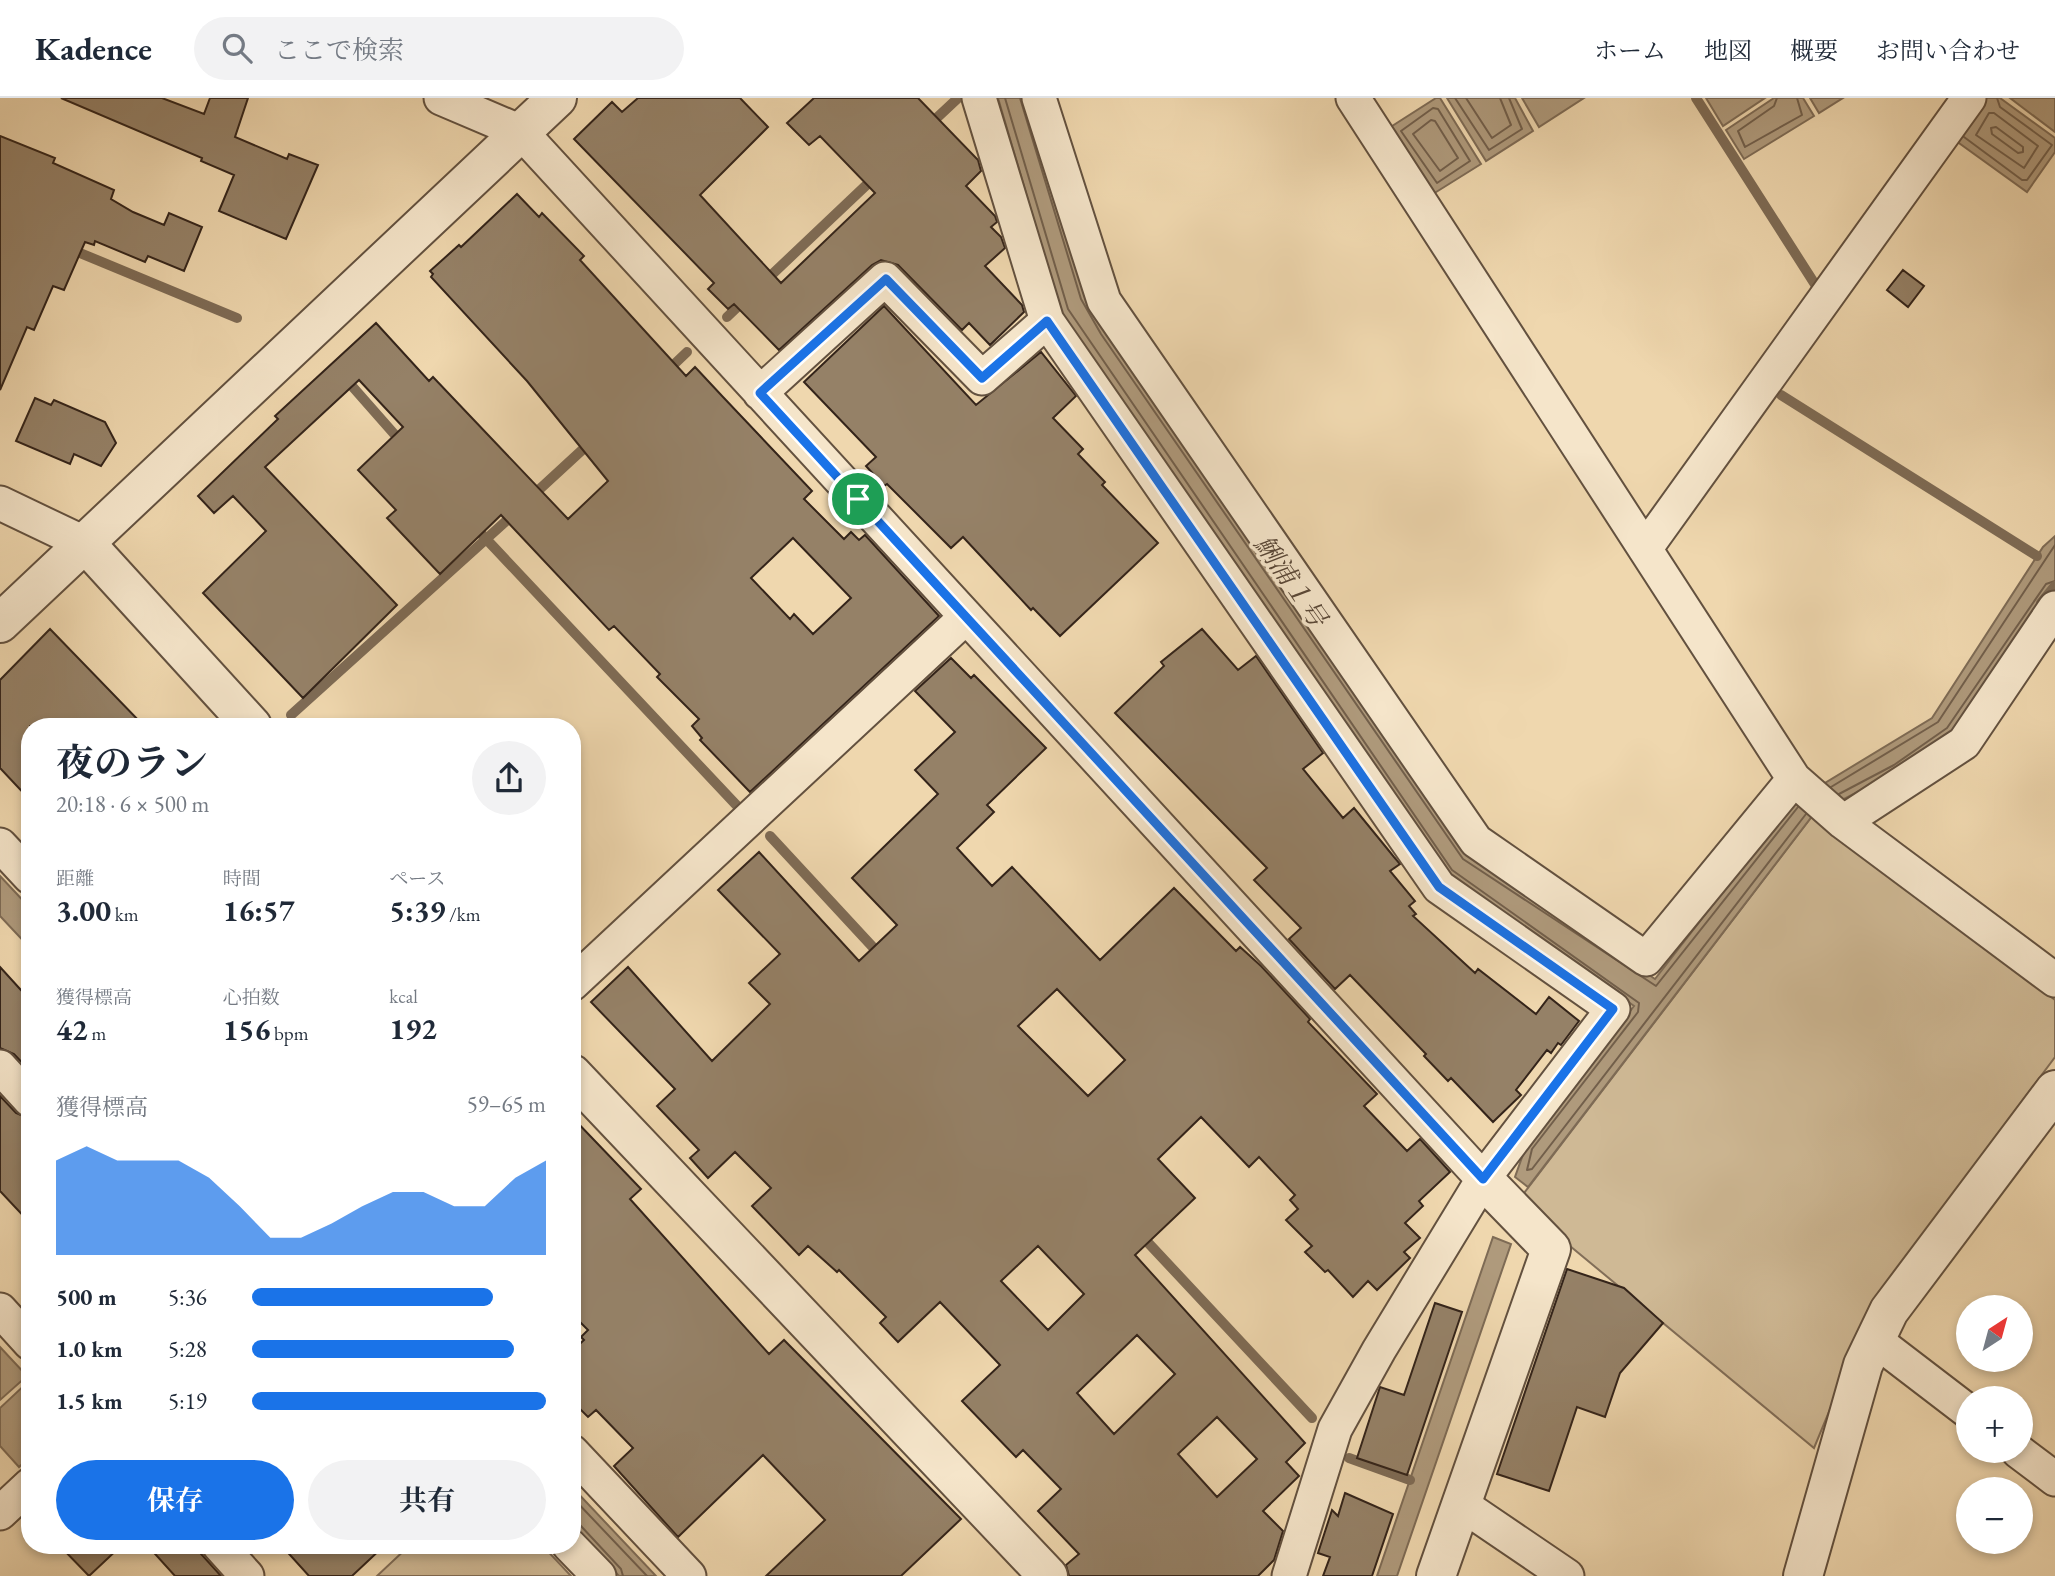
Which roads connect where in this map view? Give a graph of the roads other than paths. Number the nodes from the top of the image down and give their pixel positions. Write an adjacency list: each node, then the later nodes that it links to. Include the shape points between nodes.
1 (441, 98): 7 (street)
2 (558, 98): 7 (street)
3 (979, 98): 8 (street)
4 (1039, 98): 17 (street, via 1104,301 1476,841 1647,959)
5 (1353, 98): 12 (street)
6 (1969, 98): 12 (street)
7 (521, 132): 9 (street); 11 (street)
8 (1047, 321): 9 (street, via 982,378 886,279); 27 (street, via 1439,887 1613,1009)
9 (760, 393): 14 (street)
10 (0, 503): 11 (street)
11 (86, 544): 15 (street); 16 (street)
12 (1645, 549): 17 (street)
13 (2055, 608): 18 (street, via 1964,743)
14 (966, 617): 21 (street); 27 (street)
15 (0, 623)
16 (245, 718)
17 (1794, 779): 18 (street)
18 (1843, 822): 22 (street)
19 (0, 845): 20 (street)
20 (21, 867)
21 (581, 976)
22 (2055, 980)
23 (0, 1067): 25 (street)
24 (581, 1083): 43 (street)
25 (21, 1090)
26 (2055, 1090): 30 (street, via 1889,1311)
27 (1483, 1179): 36 (street, via 1551,1249); 44 (street, via 1335,1429)
28 (0, 1310): 29 (street)
29 (21, 1333)
30 (1875, 1340): 31 (street); 47 (street, via 1863,1365)
31 (1956, 1402)
32 (581, 1462): 42 (street)
33 (2033, 1462): 34 (street)
34 (2055, 1479)
35 (21, 1493): 37 (street)
36 (1461, 1504): 45 (street); 46 (street)
37 (0, 1513)
38 (227, 1554): 40 (street)
39 (577, 1554): 41 (street)
40 (247, 1576)
41 (598, 1576)
42 (689, 1576)
43 (1048, 1576)
44 (1289, 1576)
45 (1436, 1576)
46 (1567, 1576)
47 (1803, 1576)

